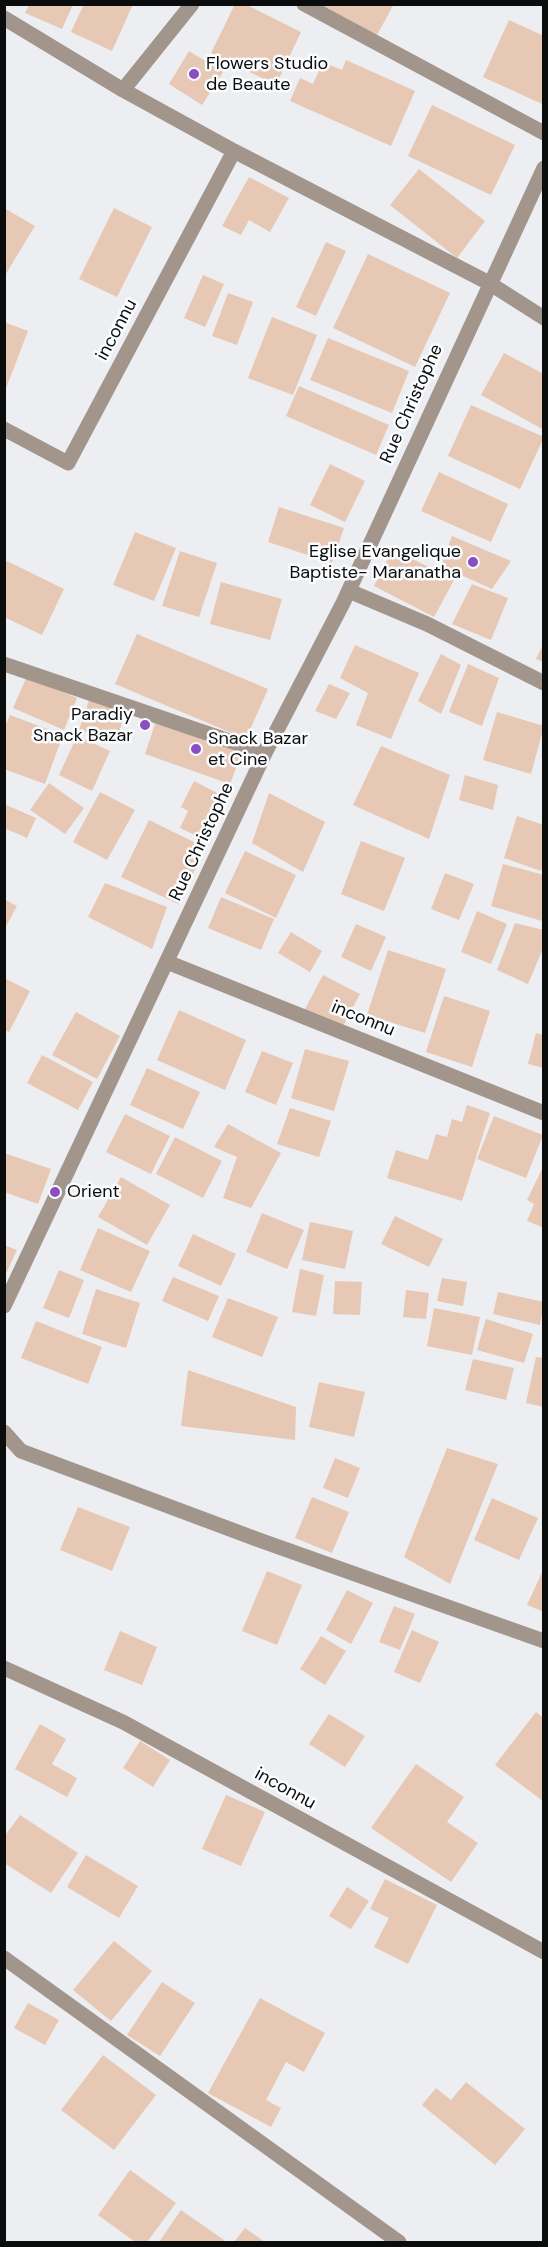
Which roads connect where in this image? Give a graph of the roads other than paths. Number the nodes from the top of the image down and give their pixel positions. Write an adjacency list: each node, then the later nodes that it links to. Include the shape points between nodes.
1 (7, 4): 4 (street)
2 (192, 4): 6 (street)
3 (304, 4): 7 (street)
4 (4, 9)
5 (4, 18): 6 (street)
6 (123, 90): 8 (street)
7 (543, 133)
8 (234, 152): 10 (street); 12 (street, inconnu, via 68,463)
9 (543, 168): 10 (street, Rue Christophe)
10 (489, 283): 11 (street); 13 (street, Rue Christophe)
11 (543, 318)
12 (4, 429)
13 (349, 591): 15 (street, via 427,624); 16 (street, Rue Christophe)
14 (4, 664): 16 (street)
15 (543, 683)
16 (264, 753): 17 (street, Rue Christophe)
17 (167, 962): 18 (street, inconnu); 19 (street, Rue Christophe)
18 (543, 1113)
19 (4, 1306)
20 (4, 1432): 21 (street, via 21,1451)
21 (543, 1641)
22 (4, 1668): 23 (street, inconnu, via 123,1722)
23 (543, 1952)
24 (4, 1958): 25 (street)
25 (399, 2242)

